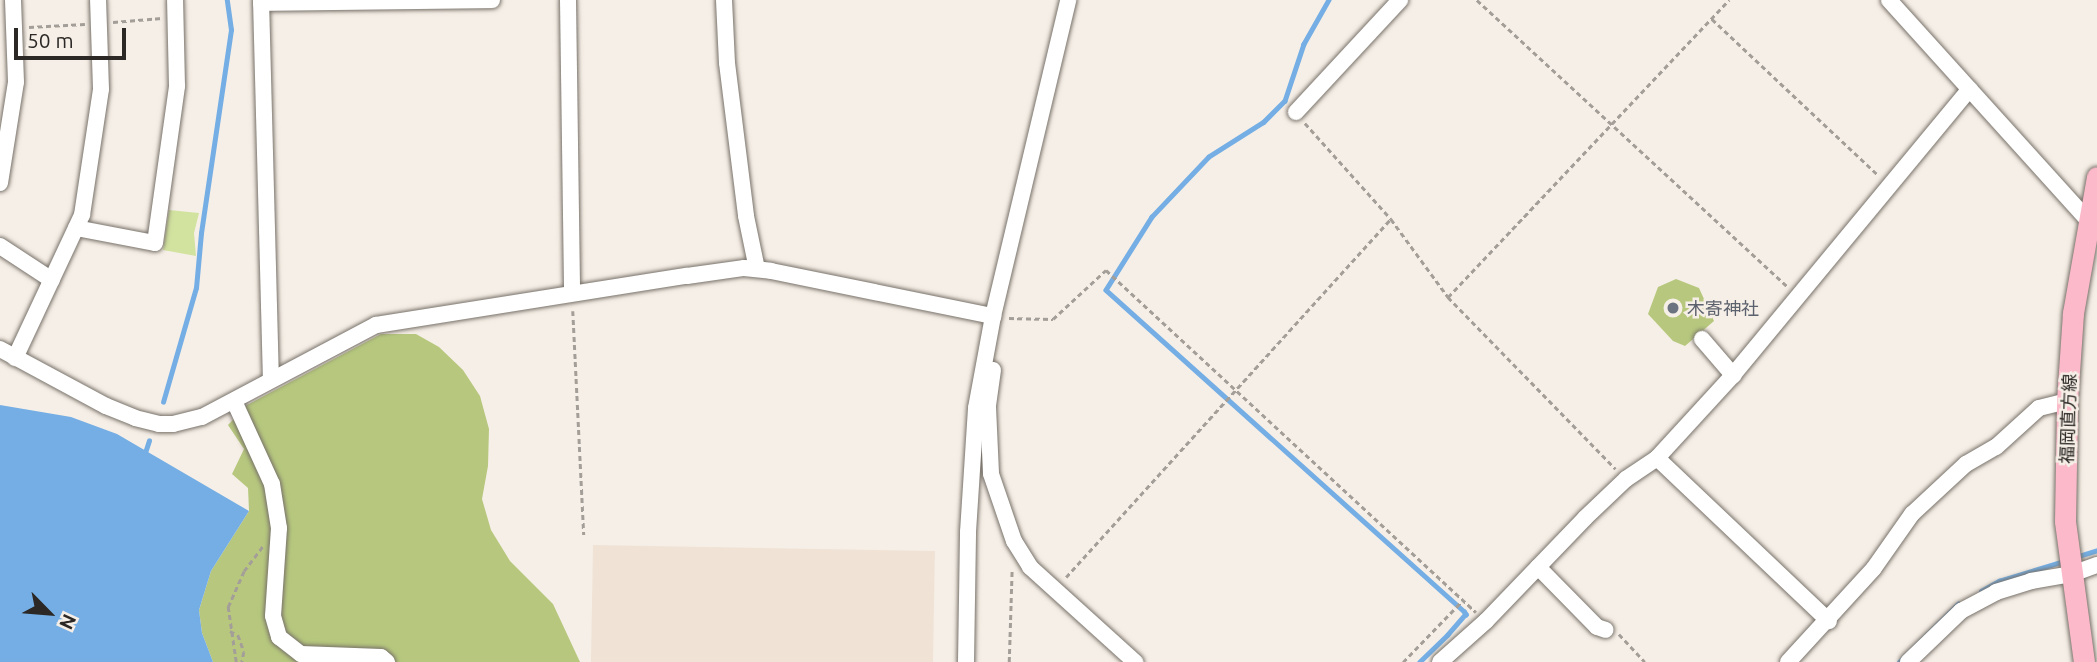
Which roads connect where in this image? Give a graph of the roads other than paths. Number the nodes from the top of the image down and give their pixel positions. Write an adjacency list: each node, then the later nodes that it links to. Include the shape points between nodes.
1 (13, 0): 14 (street, via 16,82)
2 (97, 0): 15 (street, via 101,89)
3 (175, 0): 15 (street, via 177,86 155,243)
4 (492, 0): 10 (street)
5 (568, 0): 20 (street)
6 (724, 0): 18 (street, via 740,174)
7 (1068, 0): 21 (street)
8 (1400, 0): 12 (street)
9 (1889, 0): 11 (street)
10 (261, 2): 27 (street)
11 (1970, 89): 16 (street); 26 (street)
12 (1296, 112)
13 (2097, 177): 16 (main road, 福岡直方線)
14 (0, 183)
15 (76, 229): 19 (street)
16 (2090, 229): 29 (main road, 福岡直方線, via 2073,313)
17 (0, 246): 19 (street)
18 (757, 269): 20 (street); 21 (street)
19 (52, 280): 24 (street)
20 (572, 293): 27 (street, via 376,325)
21 (993, 316): 25 (street)
22 (1702, 339): 26 (street)
23 (0, 349): 24 (street)
24 (15, 358): 28 (street, via 106,406 159,425 202,417)
25 (984, 366): 37 (street, via 973,449); 38 (street, via 993,370 988,407 991,474 1014,541 1030,567)
26 (1733, 375): 30 (street)
27 (271, 380): 28 (street)
28 (234, 401): 36 (street, via 272,484 279,528 273,616 279,638 301,654 381,657)
29 (2067, 401): 33 (main road, 福岡直方線, via 2065,521); 34 (street, via 2039,408 1996,447 1966,464 1912,514)
30 (1657, 458): 32 (street, via 1626,479); 34 (street)
31 (2097, 565): 33 (street)
32 (1538, 567): 35 (street, via 1597,627); 39 (street)
33 (2072, 574): 41 (street, via 1996,592 1961,611); 42 (main road, 福岡直方線)
34 (1829, 621): 40 (street)
35 (1606, 630)
36 (387, 662)
37 (966, 662)
38 (1135, 662)
39 (1440, 662)
40 (1788, 662)
41 (1908, 662)
42 (2084, 662)

